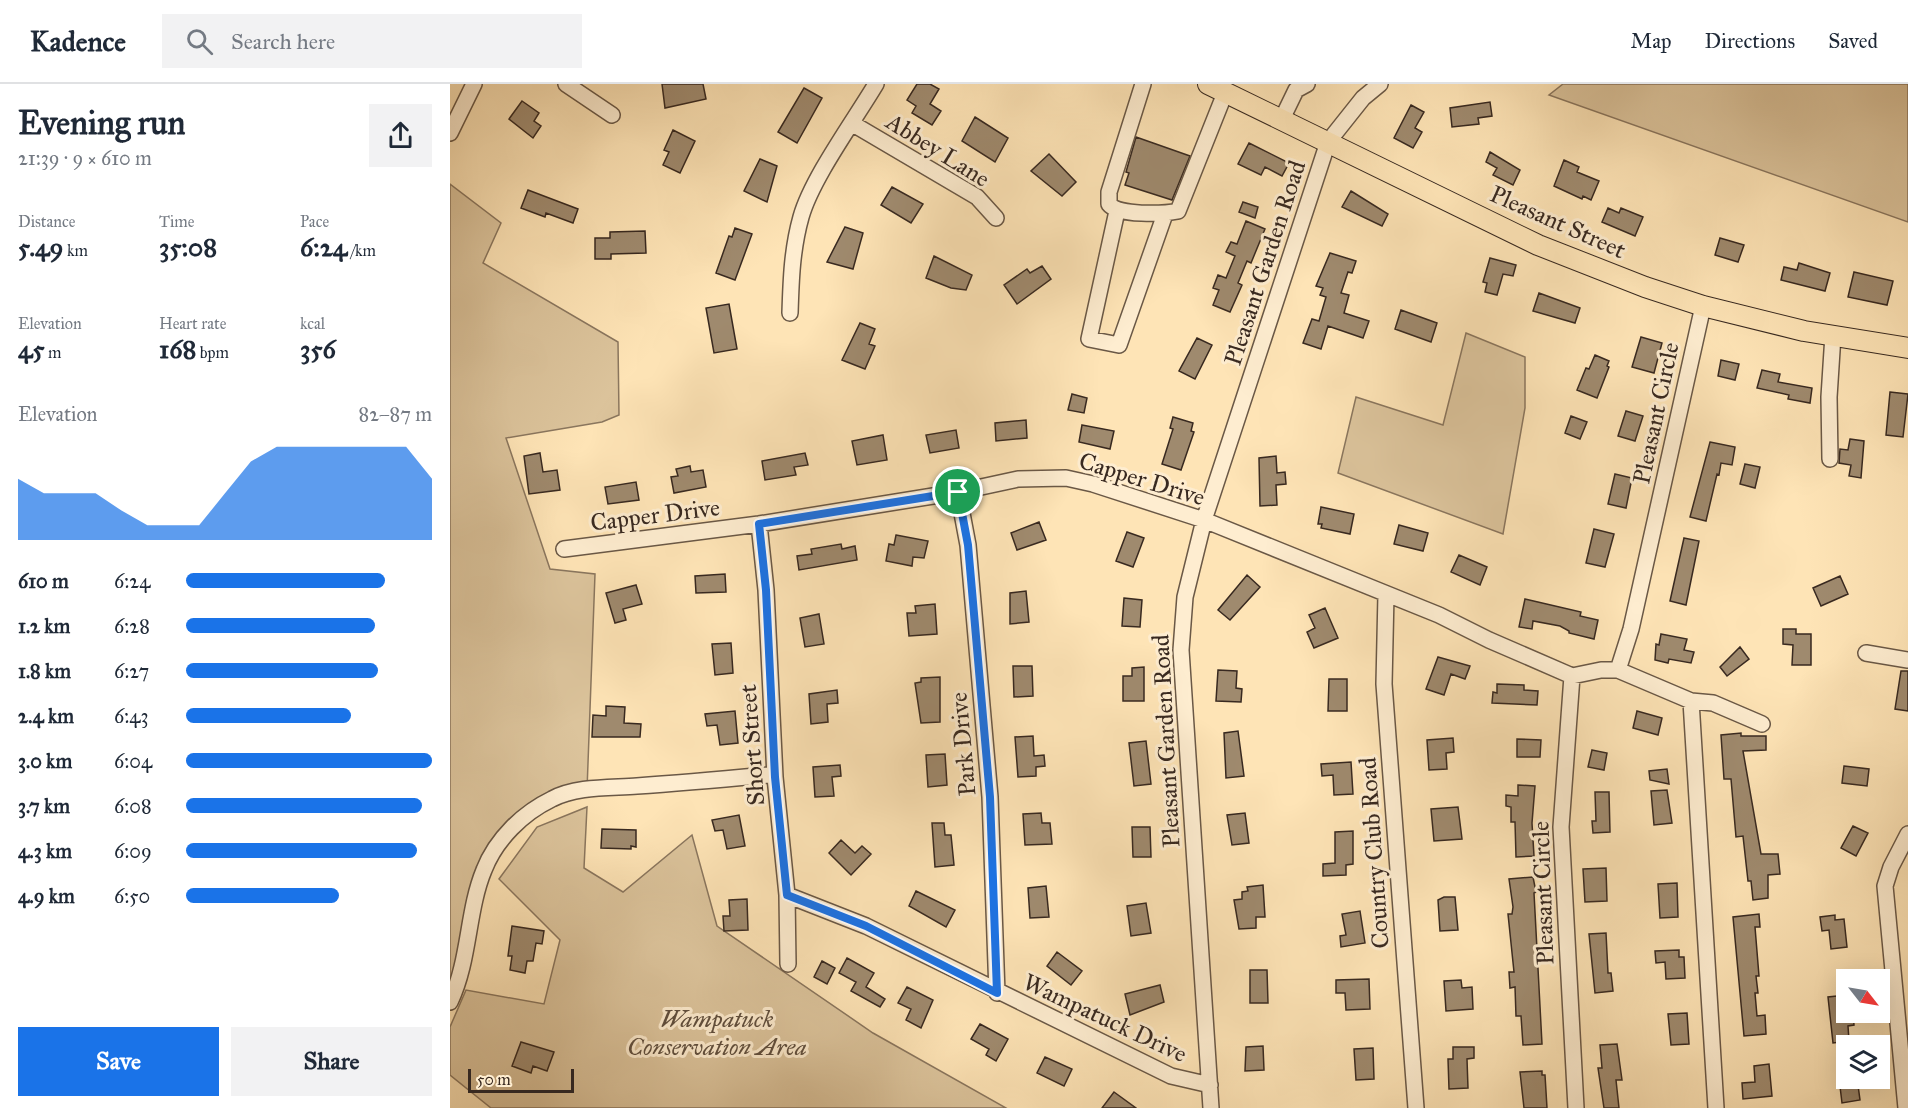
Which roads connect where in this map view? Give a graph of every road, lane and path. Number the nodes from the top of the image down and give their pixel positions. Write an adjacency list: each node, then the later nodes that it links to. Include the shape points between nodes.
1 (474, 84): 11 (street)
2 (566, 84): 8 (street)
3 (876, 84): 10 (street)
4 (1143, 84): 13 (street, via 1109,192 1109,204)
5 (1380, 84): 12 (street, via 1363,98)
6 (1303, 85): 9 (street, via 1296,90)
7 (1217, 88): 9 (main road, Pleasant Street); 14 (street, via 1183,202 1178,211)
8 (612, 115)
9 (1281, 121): 12 (main road, Pleasant Street)
10 (853, 124): 15 (street, Abbey Lane, via 977,197); 17 (street, via 802,214 792,253)
11 (450, 133)
12 (1328, 142): 16 (main road, Pleasant Street, via 1538,245); 22 (street, Pleasant Garden Road)
13 (1117, 211): 14 (street); 14 (street, via 1089,339 1119,345)
14 (1165, 214)
15 (996, 218)
16 (1703, 306): 18 (main road, Pleasant Street); 28 (street, Pleasant Circle, via 1631,628)
17 (790, 313)
18 (1833, 336): 19 (main road, Pleasant Street); 20 (street)
19 (1908, 348)
20 (1830, 459)
21 (958, 492): 22 (street, Capper Drive, via 1018,479 1066,478); 23 (street, Capper Drive); 36 (street, Park Drive, via 968,545 990,797)
22 (1204, 520): 25 (street, Capper Drive); 38 (street, Pleasant Garden Road, via 1185,597 1181,650)
23 (759, 524): 24 (street, Capper Drive); 32 (street, Short Street)
24 (564, 549)
25 (1386, 594): 29 (street, Capper Drive); 40 (street, Country Club Road, via 1384,684)
26 (1866, 653): 27 (street)
27 (1908, 660)
28 (1618, 670): 29 (street); 30 (street)
29 (1572, 676): 41 (street, Pleasant Circle, via 1561,827)
30 (1691, 701): 31 (street, via 1713,703); 42 (street)
31 (1762, 724)
32 (775, 777): 34 (street, Short Street); 37 (street, via 588,790 545,803 508,831 483,872)
33 (1908, 834): 43 (street, via 1885,886)
34 (787, 895): 35 (street, Short Street); 36 (street, Wampatuck Drive, via 866,926)
35 (788, 964)
36 (997, 993): 38 (street, Wampatuck Drive, via 1171,1076)
37 (450, 1002)
38 (1210, 1085): 39 (street, Pleasant Garden Road)
39 (1211, 1108)
40 (1416, 1108)
41 (1576, 1108)
42 (1716, 1108)
43 (1906, 1108)

